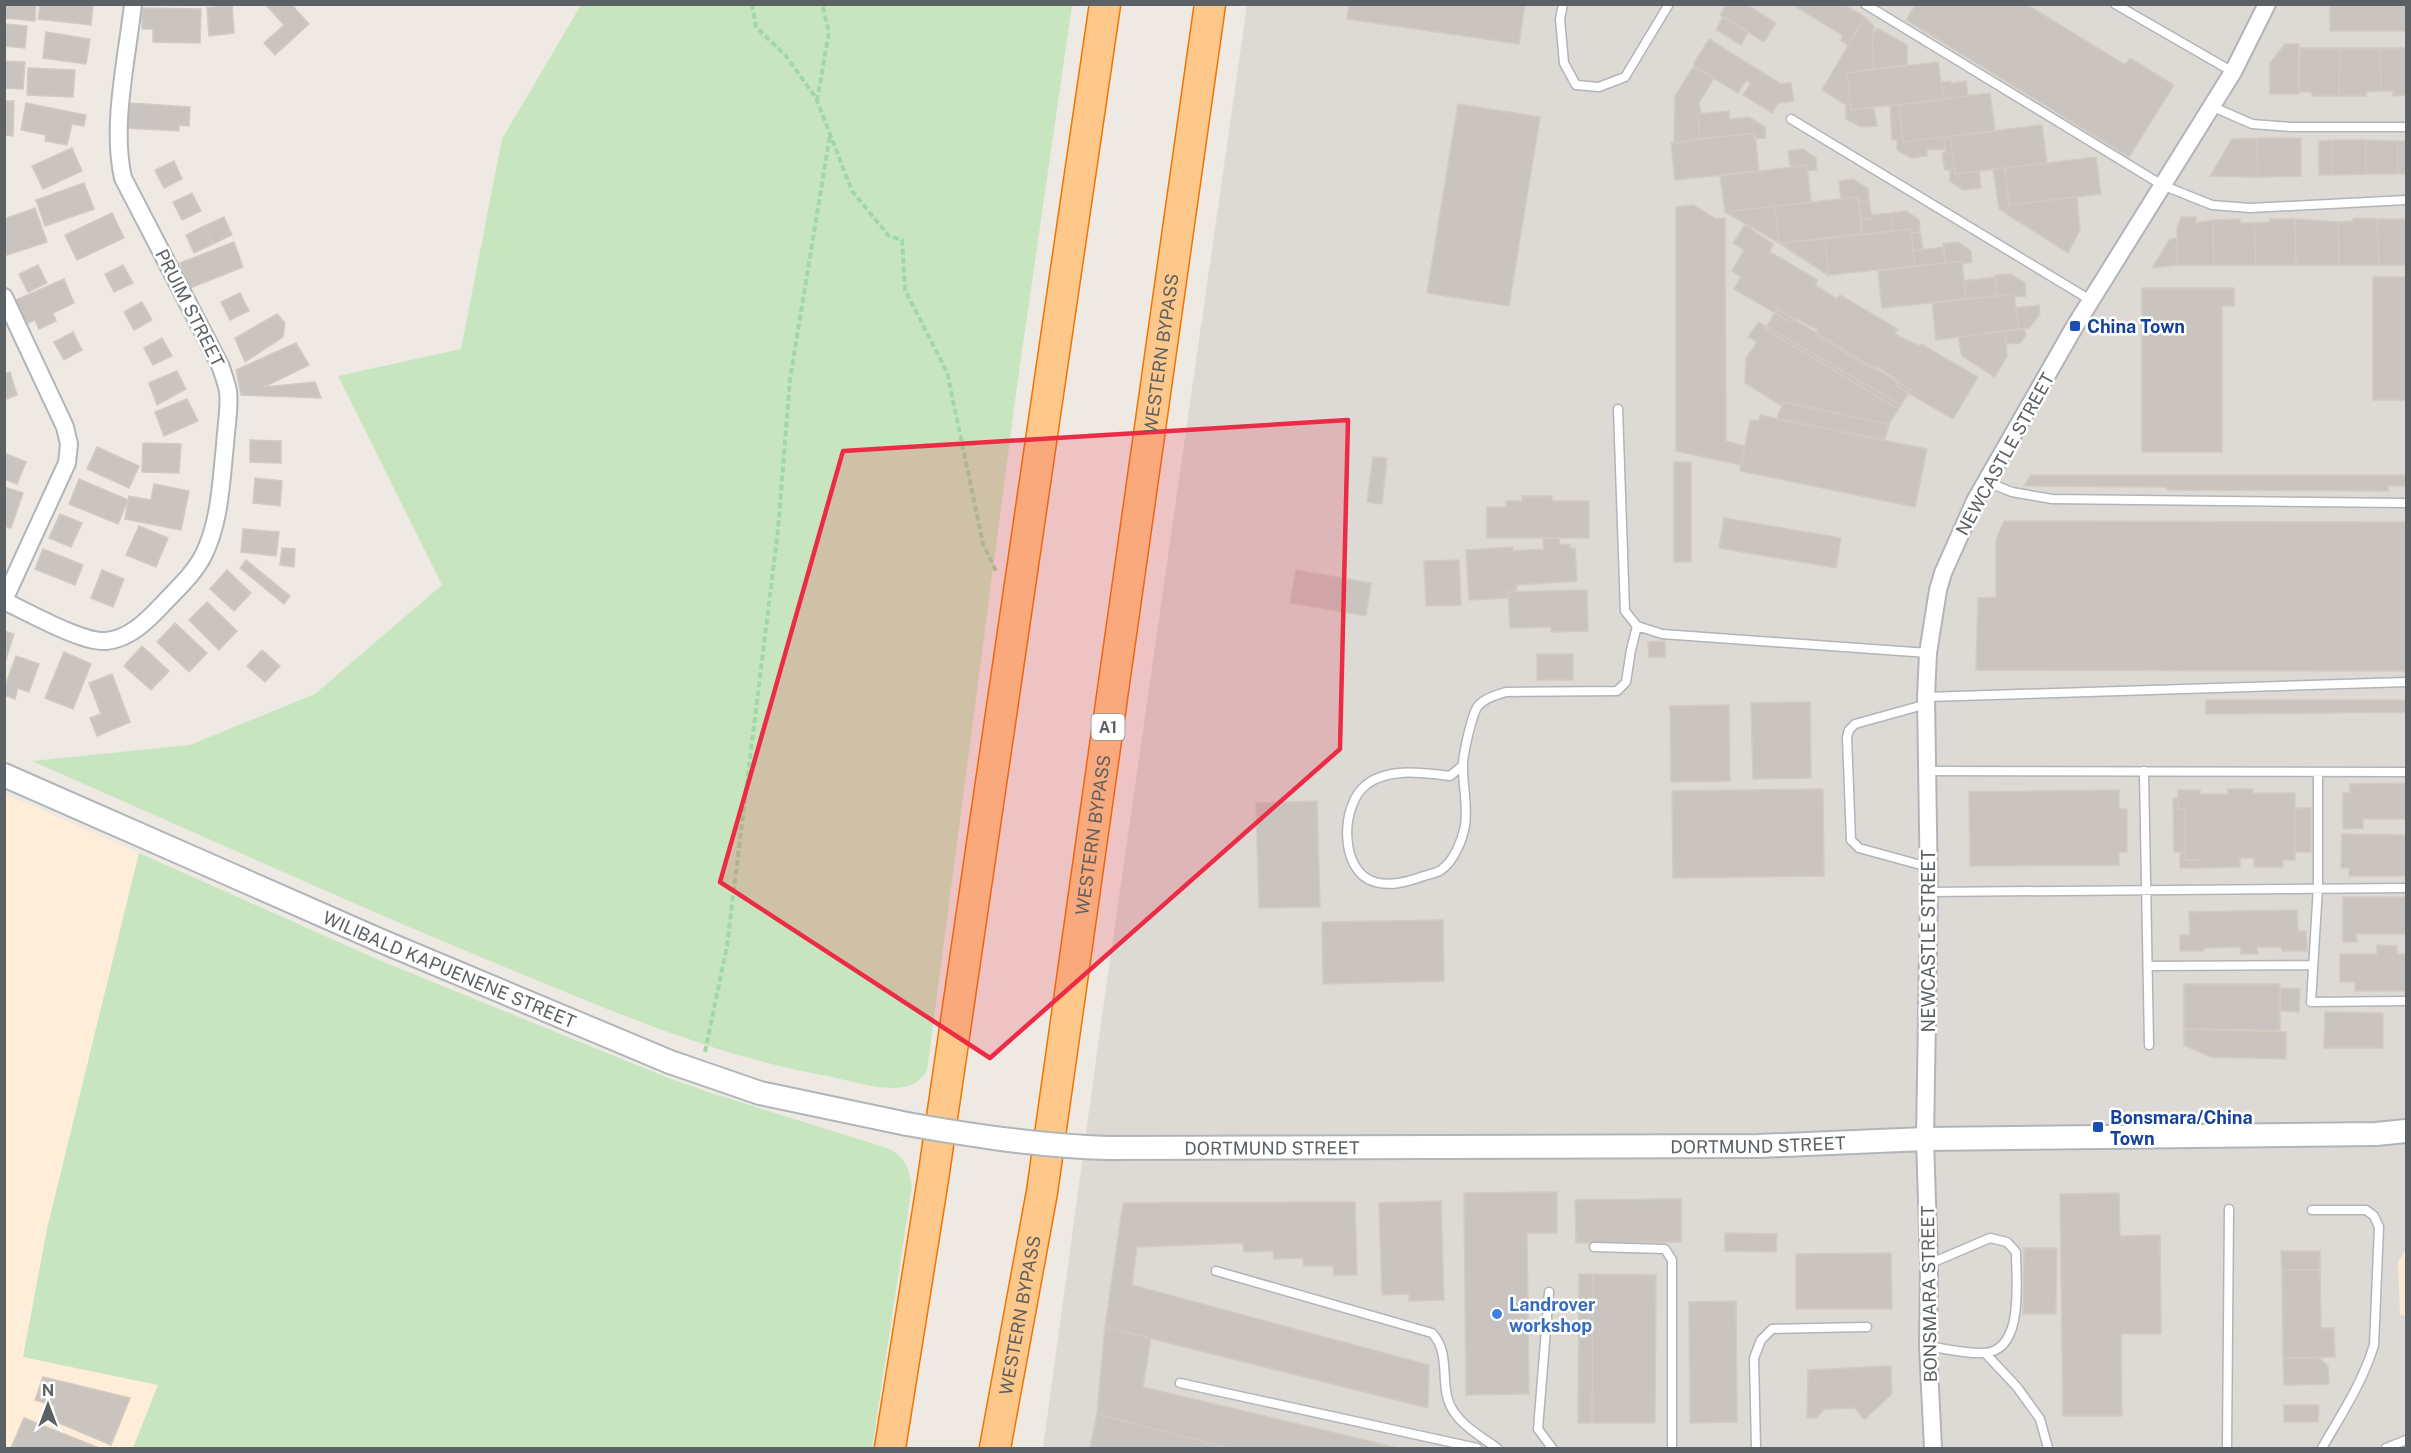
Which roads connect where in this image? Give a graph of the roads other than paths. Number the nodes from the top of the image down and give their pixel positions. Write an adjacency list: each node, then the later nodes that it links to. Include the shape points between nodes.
1 (133, 4): 20 (street, PRUIM STREET, via 118,134 119,160 123,178 224,378 228,409 215,519 208,545 193,572 144,624 120,637 105,641 89,638)
2 (1105, 4): 57 (highway, via 935,1170)
3 (1210, 4): 58 (highway, WESTERN BYPASS / A1, via 1044,1180)
4 (1563, 4): 5 (lane, via 1560,19 1564,63 1576,85 1599,87 1625,77)
5 (1669, 4)
6 (1865, 4): 13 (lane)
7 (2115, 4): 9 (lane)
8 (2267, 4): 9 (street, NEWCASTLE STREET)
9 (2233, 72): 10 (street, NEWCASTLE STREET)
10 (2211, 106): 12 (lane, via 2252,124); 13 (street, NEWCASTLE STREET)
11 (1791, 119): 16 (lane)
12 (2406, 127)
13 (2162, 185): 14 (lane, via 2212,205 2250,208); 16 (street, NEWCASTLE STREET)
14 (2406, 200)
15 (4, 297): 20 (street, via 65,427 69,444 67,464)
16 (2092, 301): 18 (street, NEWCASTLE STREET)
17 (1618, 409): 21 (lane, via 1625,611)
18 (1987, 482): 19 (lane, via 2012,492 2052,499); 22 (street, NEWCASTLE STREET, via 1943,573)
19 (2406, 503)
20 (4, 601)
21 (1637, 626): 22 (lane, via 1662,634); 25 (lane, via 1626,682 1617,691 1506,692 1490,697 1478,705 1472,717)
22 (1928, 653): 24 (street, NEWCASTLE STREET)
23 (2406, 682): 24 (lane)
24 (1926, 701): 26 (street, NEWCASTLE STREET); 31 (lane, via 1854,724 1847,737 1851,840 1859,848)
25 (1462, 766): 25 (lane, via 1468,807 1462,843 1442,869 1404,883 1374,882 1359,871 1347,848 1347,822 1352,800 1366,784 1389,774 1450,776)
26 (1928, 771): 27 (lane); 31 (street, NEWCASTLE STREET)
27 (2144, 771): 28 (lane); 34 (lane)
28 (2318, 772): 29 (lane); 32 (lane)
29 (2406, 772)
30 (4, 775): 41 (street, WILIBALD KAPUENENE STREET, via 379,940 670,1062 760,1093)
31 (1928, 867): 35 (street, NEWCASTLE STREET)
32 (2318, 887): 33 (lane); 34 (lane); 36 (lane)
33 (2406, 888)
34 (2147, 890): 35 (lane); 37 (lane)
35 (1929, 892): 44 (street, NEWCASTLE STREET)
36 (2312, 965): 37 (lane); 38 (lane, via 2311,1002)
37 (2148, 966): 39 (lane)
38 (2406, 1001)
39 (2149, 1045)
40 (2406, 1123): 43 (street)
41 (907, 1124): 44 (street, DORTMUND STREET, bridge, via 993,1139 1108,1148 1759,1146)
42 (2406, 1131): 43 (street, DORTMUND STREET)
43 (2376, 1134): 44 (street, DORTMUND STREET); 45 (street)
44 (1925, 1138): 49 (street, BONSMARA STREET)
45 (2406, 1145)
46 (2229, 1209): 66 (lane)
47 (2312, 1210): 67 (lane, via 2366,1210 2379,1227 2374,1345 2356,1389)
48 (1594, 1247): 62 (lane, via 1665,1249 1672,1260)
49 (1929, 1264): 53 (street, BONSMARA STREET); 54 (lane, via 1990,1238 2007,1242 2016,1252 2011,1335 1999,1347)
50 (1216, 1271): 60 (lane, via 1432,1333 1443,1353 1445,1388 1454,1412)
51 (1549, 1292): 61 (lane, via 1538,1429)
52 (1867, 1327): 63 (lane, via 1772,1329 1761,1340 1754,1358)
53 (1928, 1346): 54 (lane); 64 (street, BONSMARA STREET)
54 (1985, 1353): 65 (lane, via 2040,1419)
55 (1180, 1383): 59 (lane)
56 (2406, 1440): 68 (lane)
57 (890, 1449)
58 (995, 1449)
59 (1477, 1449)
60 (1497, 1449)
61 (1552, 1449)
62 (1672, 1449)
63 (1756, 1449)
64 (1933, 1449)
65 (2048, 1449)
66 (2227, 1449)
67 (2322, 1449)
68 (2386, 1449)

